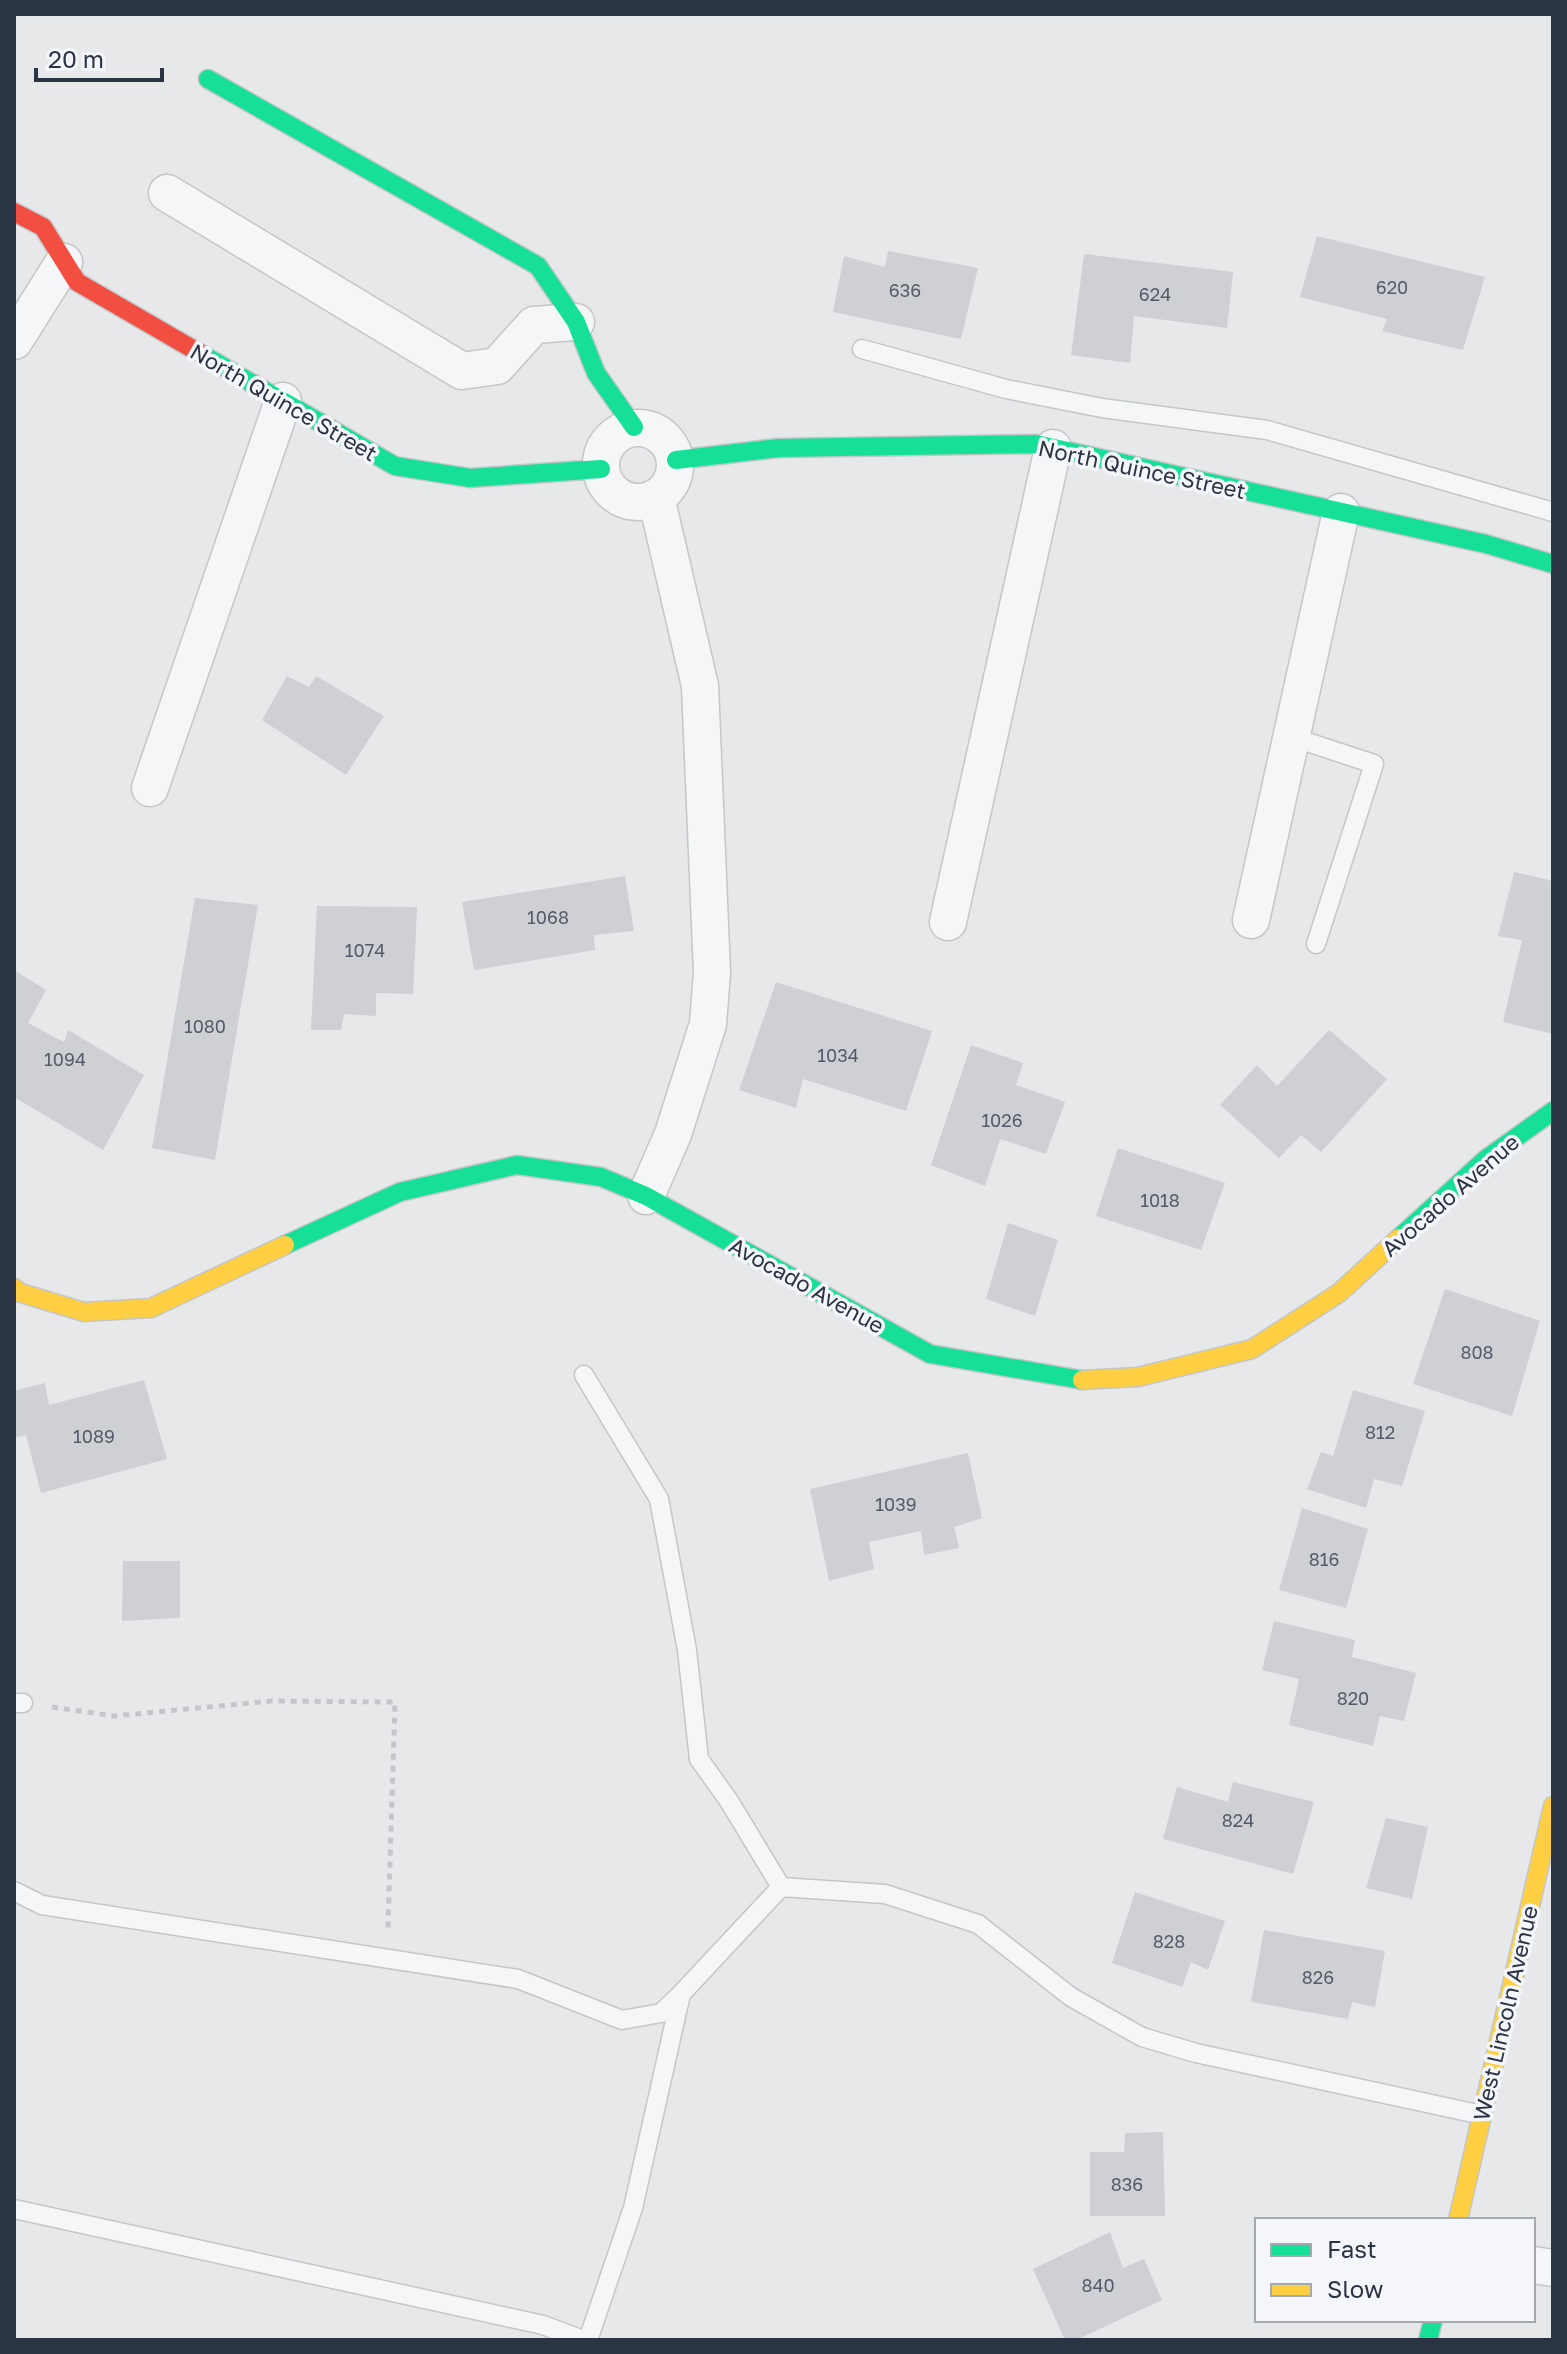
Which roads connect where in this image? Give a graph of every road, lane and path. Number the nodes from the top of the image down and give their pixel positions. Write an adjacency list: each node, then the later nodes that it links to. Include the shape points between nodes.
1 (208, 79): 5 (street, via 538,266)
2 (167, 193): 5 (street, via 462,371 497,366 534,325)
3 (14, 212): 4 (street, North Quince Street, via 43,227)
4 (64, 262): 6 (street); 8 (street, North Quince Street, via 77,282)
5 (576, 322): 9 (street, via 596,373)
6 (14, 341)
7 (862, 349): 15 (lane, via 1006,389 1267,430)
8 (283, 401): 12 (street, North Quince Street, via 395,466 470,478); 18 (street)
9 (634, 427): 11 (street, via 662,435); 12 (street, via 609,441)
10 (1053, 448): 11 (street, North Quince Street, via 778,448); 14 (street, North Quince Street); 20 (street)
11 (676, 460): 13 (street, via 668,488)
12 (601, 469): 13 (street, via 615,494 628,501)
13 (656, 497): 23 (street, via 700,686 712,972 708,1024 673,1134)
14 (1341, 512): 16 (street, North Quince Street); 17 (street)
15 (1553, 512)
16 (1553, 564)
17 (1292, 737): 19 (street); 21 (lane, via 1374,764)
18 (150, 788)
19 (1251, 920)
20 (948, 922)
21 (1316, 944)
22 (1553, 1111): 23 (street, Avocado Avenue, via 1486,1159 1339,1293 1252,1349 1138,1377 1076,1380 930,1354)
23 (646, 1196): 24 (street, Avocado Avenue, via 601,1177 517,1165 400,1192 151,1308 84,1312)
24 (14, 1288)
25 (584, 1375): 28 (lane, via 659,1499 687,1650 699,1759)
26 (19, 1703): 30 (path, via 114,1716 271,1701 395,1702)
27 (1553, 1806): 32 (street, West Lincoln Avenue)
28 (781, 1887): 31 (lane); 32 (lane, via 885,1894 978,1924 1071,1997 1142,2037)
29 (14, 1891): 30 (lane, via 42,1905)
30 (387, 1959): 31 (lane, via 518,1979 622,2020 661,2013)
31 (681, 1994): 35 (lane, via 633,2208)
32 (1482, 2115): 34 (street, West Lincoln Avenue)
33 (14, 2209): 35 (lane, via 543,2325)
34 (1458, 2218)
35 (586, 2340)

